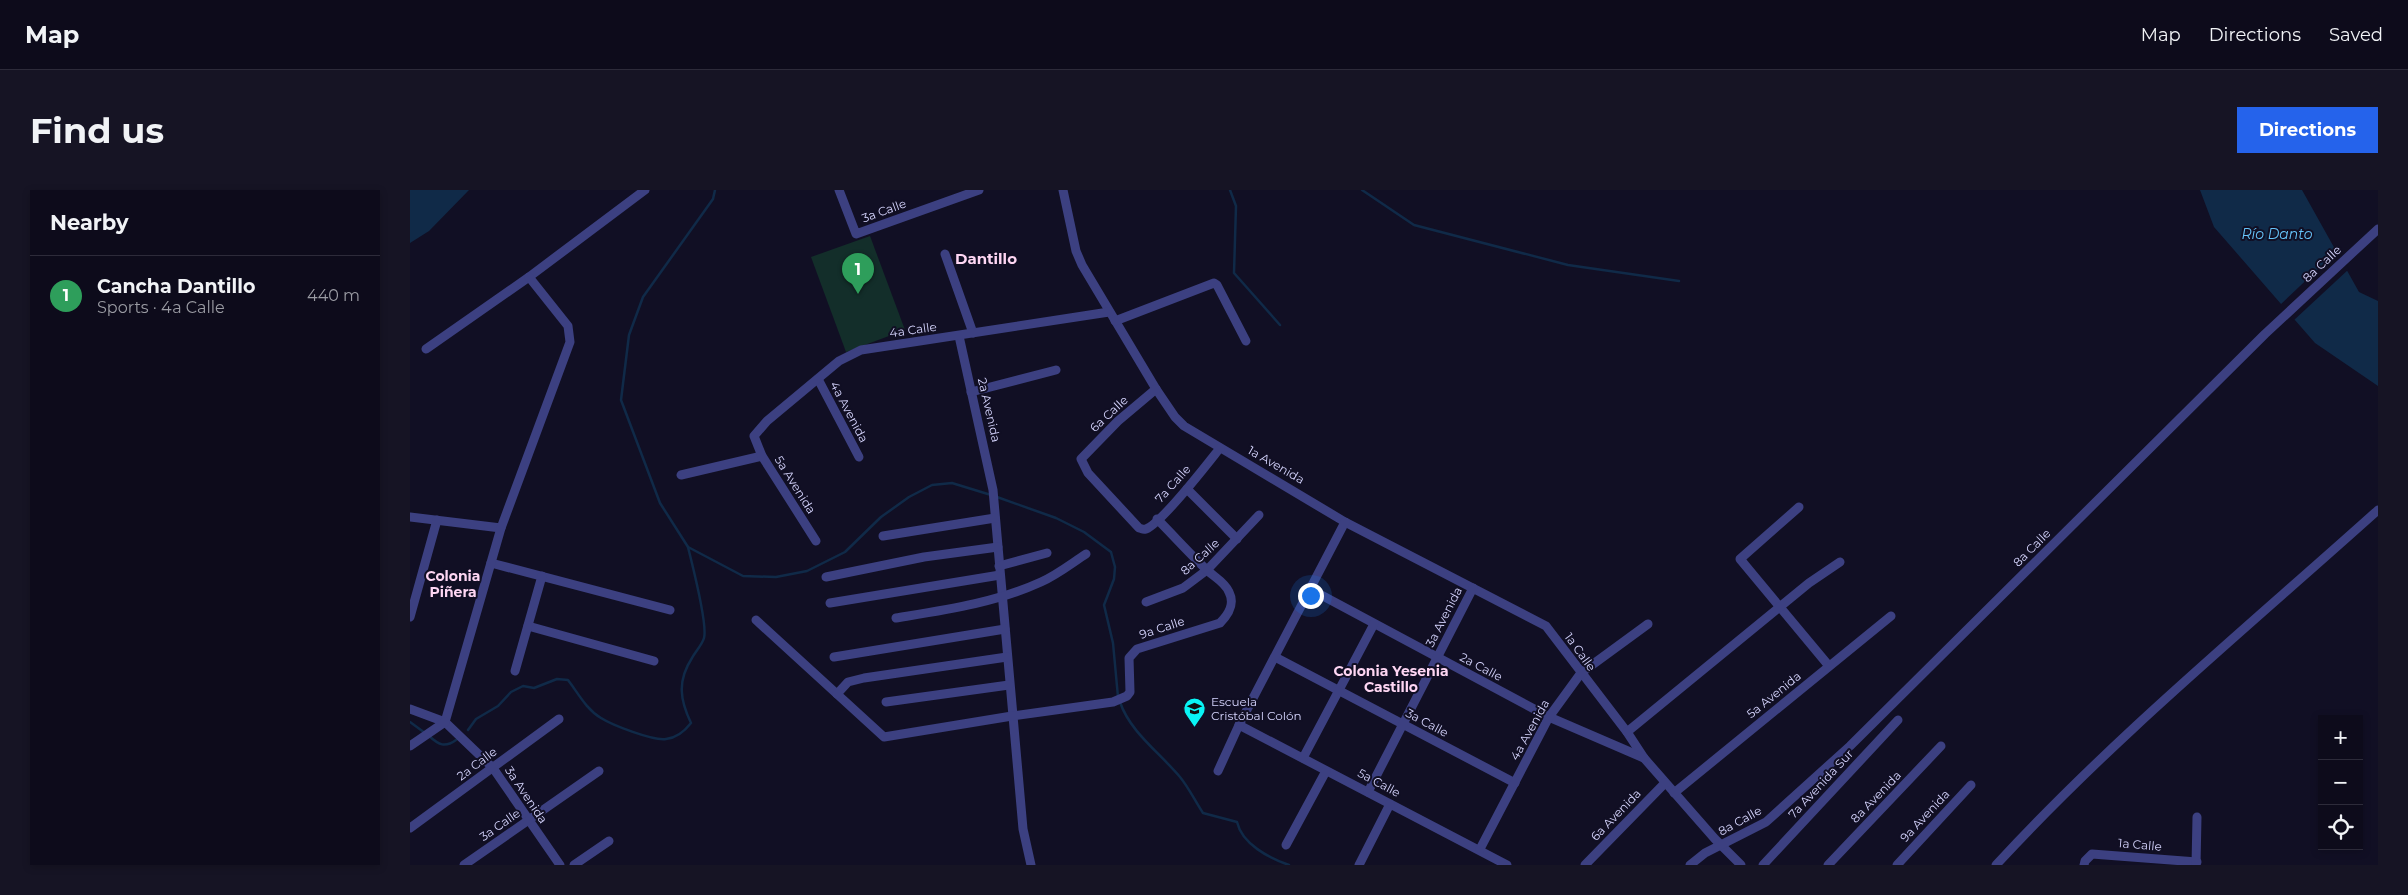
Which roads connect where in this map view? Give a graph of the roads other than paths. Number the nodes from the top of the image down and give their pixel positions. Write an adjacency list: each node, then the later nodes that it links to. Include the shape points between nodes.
1 (645, 190): 7 (street)
2 (979, 190): 4 (street, 3a Calle, via 854,233)
3 (1063, 190): 8 (street, 1a Avenida, via 1079,258)
4 (842, 191)
5 (2378, 229): 101 (street, 8a Calle, via 2265,334 1850,746 1766,822)
6 (945, 254): 10 (street)
7 (529, 277): 13 (street); 32 (street, via 568,326 570,342)
8 (1109, 312): 9 (street, 1a Avenida); 10 (street, 4a Calle)
9 (1115, 321): 12 (street, via 1214,283); 16 (street, 1a Avenida)
10 (973, 333): 11 (street, 4a Calle)
11 (959, 336): 15 (street, 4a Calle, via 852,353); 17 (street, 2a Avenida)
12 (1246, 341)
13 (426, 349)
14 (1056, 370): 17 (street)
15 (818, 380): 18 (street, 4a Calle, via 756,432); 21 (street, 4a Avenida)
16 (1156, 389): 19 (street, 1a Avenida, via 1184,426); 33 (street, 6a Calle, via 1118,421 1081,459 1088,473)
17 (971, 392): 28 (street, 2a Avenida)
18 (755, 441): 20 (street, 5a Avenida)
19 (1220, 448): 23 (street, 7a Calle); 31 (street, 1a Avenida)
20 (762, 456): 22 (street); 36 (street, 5a Avenida)
21 (860, 457)
22 (681, 475)
23 (1187, 489): 29 (street, 7a Calle); 35 (street)
24 (1799, 507): 51 (street, via 1740,559)
25 (2378, 510): 117 (street, via 2215,652)
26 (1259, 515): 35 (street, 8a Calle)
27 (410, 517): 30 (street)
28 (996, 518): 34 (street); 37 (street, 2a Avenida)
29 (1157, 519): 33 (street, 7a Calle, via 1149,528); 43 (street)
30 (437, 520): 32 (street); 54 (street)
31 (1345, 522): 46 (street, 1a Calle); 47 (street)
32 (502, 528): 41 (street)
33 (1139, 528)
34 (882, 536)
35 (1237, 539): 43 (street, 8a Calle)
36 (816, 541)
37 (998, 547): 42 (street, 2a Avenida); 45 (street, via 924,557)
38 (1047, 553): 42 (street)
39 (1086, 554): 48 (street, via 1042,582)
40 (1840, 562): 51 (street)
41 (492, 563): 44 (street); 78 (street)
42 (1000, 570): 48 (street, 2a Avenida); 50 (street)
43 (1207, 570): 49 (street, 8a Calle, via 1183,588); 74 (street, 9a Calle, via 1230,592 1232,605 1227,617 1220,623 1131,653 1130,692 1124,698)
44 (542, 576): 52 (street); 59 (street)
45 (826, 577)
46 (1473, 588): 64 (street, 3a Avenida); 68 (street, 1a Calle, via 1546,626)
47 (1310, 589): 57 (street, 2a Calle); 61 (street)
48 (1002, 596): 55 (street, via 957,608); 60 (street, 2a Avenida)
49 (1146, 602)
50 (830, 603)
51 (1780, 607): 66 (street); 81 (street)
52 (670, 610)
53 (1891, 616): 66 (street, 5a Avenida)
54 (410, 617)
55 (896, 618)
56 (756, 620): 71 (street)
57 (1374, 624): 64 (street, 2a Calle); 70 (street)
58 (1648, 624): 68 (street, 4a Avenida)
59 (528, 626): 65 (street); 67 (street)
60 (1005, 628): 62 (street); 63 (street, 2a Avenida)
61 (1274, 656): 70 (street, 3a Calle); 80 (street)
62 (834, 657)
63 (1007, 658): 69 (street, 2a Avenida); 71 (street, via 864,678 848,682)
64 (1437, 658): 75 (street, 2a Calle); 79 (street, 3a Avenida)
65 (654, 662)
66 (1829, 666): 94 (street, 5a Avenida)
67 (515, 671)
68 (1581, 674): 75 (street, 4a Avenida); 81 (street, 1a Calle)
69 (1010, 685): 72 (street); 74 (street, 2a Avenida)
70 (1339, 691): 79 (street, 3a Calle); 84 (street)
71 (837, 694): 74 (street, via 884,737)
72 (886, 702)
73 (410, 709): 78 (street)
74 (1012, 716): 108 (street, 2a Avenida, via 1023,829)
75 (1549, 717): 85 (street, 2a Calle); 90 (street, 4a Avenida)
76 (559, 719): 86 (street, 2a Calle)
77 (1898, 720): 114 (street, 7a Avenida Sur)
78 (443, 724): 82 (street); 86 (street, 3a Avenida)
79 (1403, 724): 90 (street, 3a Calle); 93 (street, 3a Avenida)
80 (1239, 725): 84 (street, 5a Calle); 89 (street)
81 (1627, 732): 85 (street, 1a Calle)
82 (410, 746)
83 (1942, 746): 115 (street, 8a Avenida)
84 (1303, 758): 87 (street, 5a Calle)
85 (1644, 758): 91 (street, 1a Calle)
86 (493, 768): 97 (street, 3a Avenida); 98 (street, 2a Calle)
87 (1326, 770): 93 (street, 5a Calle); 100 (street)
88 (599, 771): 97 (street, 3a Calle)
89 (1218, 771)
90 (1516, 783): 102 (street, 4a Avenida)
91 (1664, 783): 94 (street, 1a Calle); 111 (street, 6a Avenida)
92 (1971, 785): 116 (street, 9a Avenida)
93 (1368, 792): 95 (street, 5a Calle)
94 (1674, 793): 101 (street, 1a Calle)
95 (1390, 804): 102 (street, 5a Calle); 109 (street)
96 (2196, 817): 104 (street)
97 (528, 820): 105 (street, 3a Calle); 106 (street, 3a Avenida)
98 (410, 828)
99 (609, 840): 107 (street)
100 (1286, 845)
101 (1721, 845): 112 (street, 8a Calle); 113 (street, 1a Calle)
102 (1480, 850): 110 (street, 5a Calle)
103 (2084, 863): 104 (street, 1a Calle, via 2092,854)
104 (2196, 864)
105 (464, 865)
106 (560, 865)
107 (574, 865)
108 (1031, 865)
109 (1359, 865)
110 (1507, 865)
111 (1585, 865)
112 (1690, 865)
113 (1741, 865)
114 (1762, 865)
115 (1828, 865)
116 (1897, 865)
117 (1996, 865)

